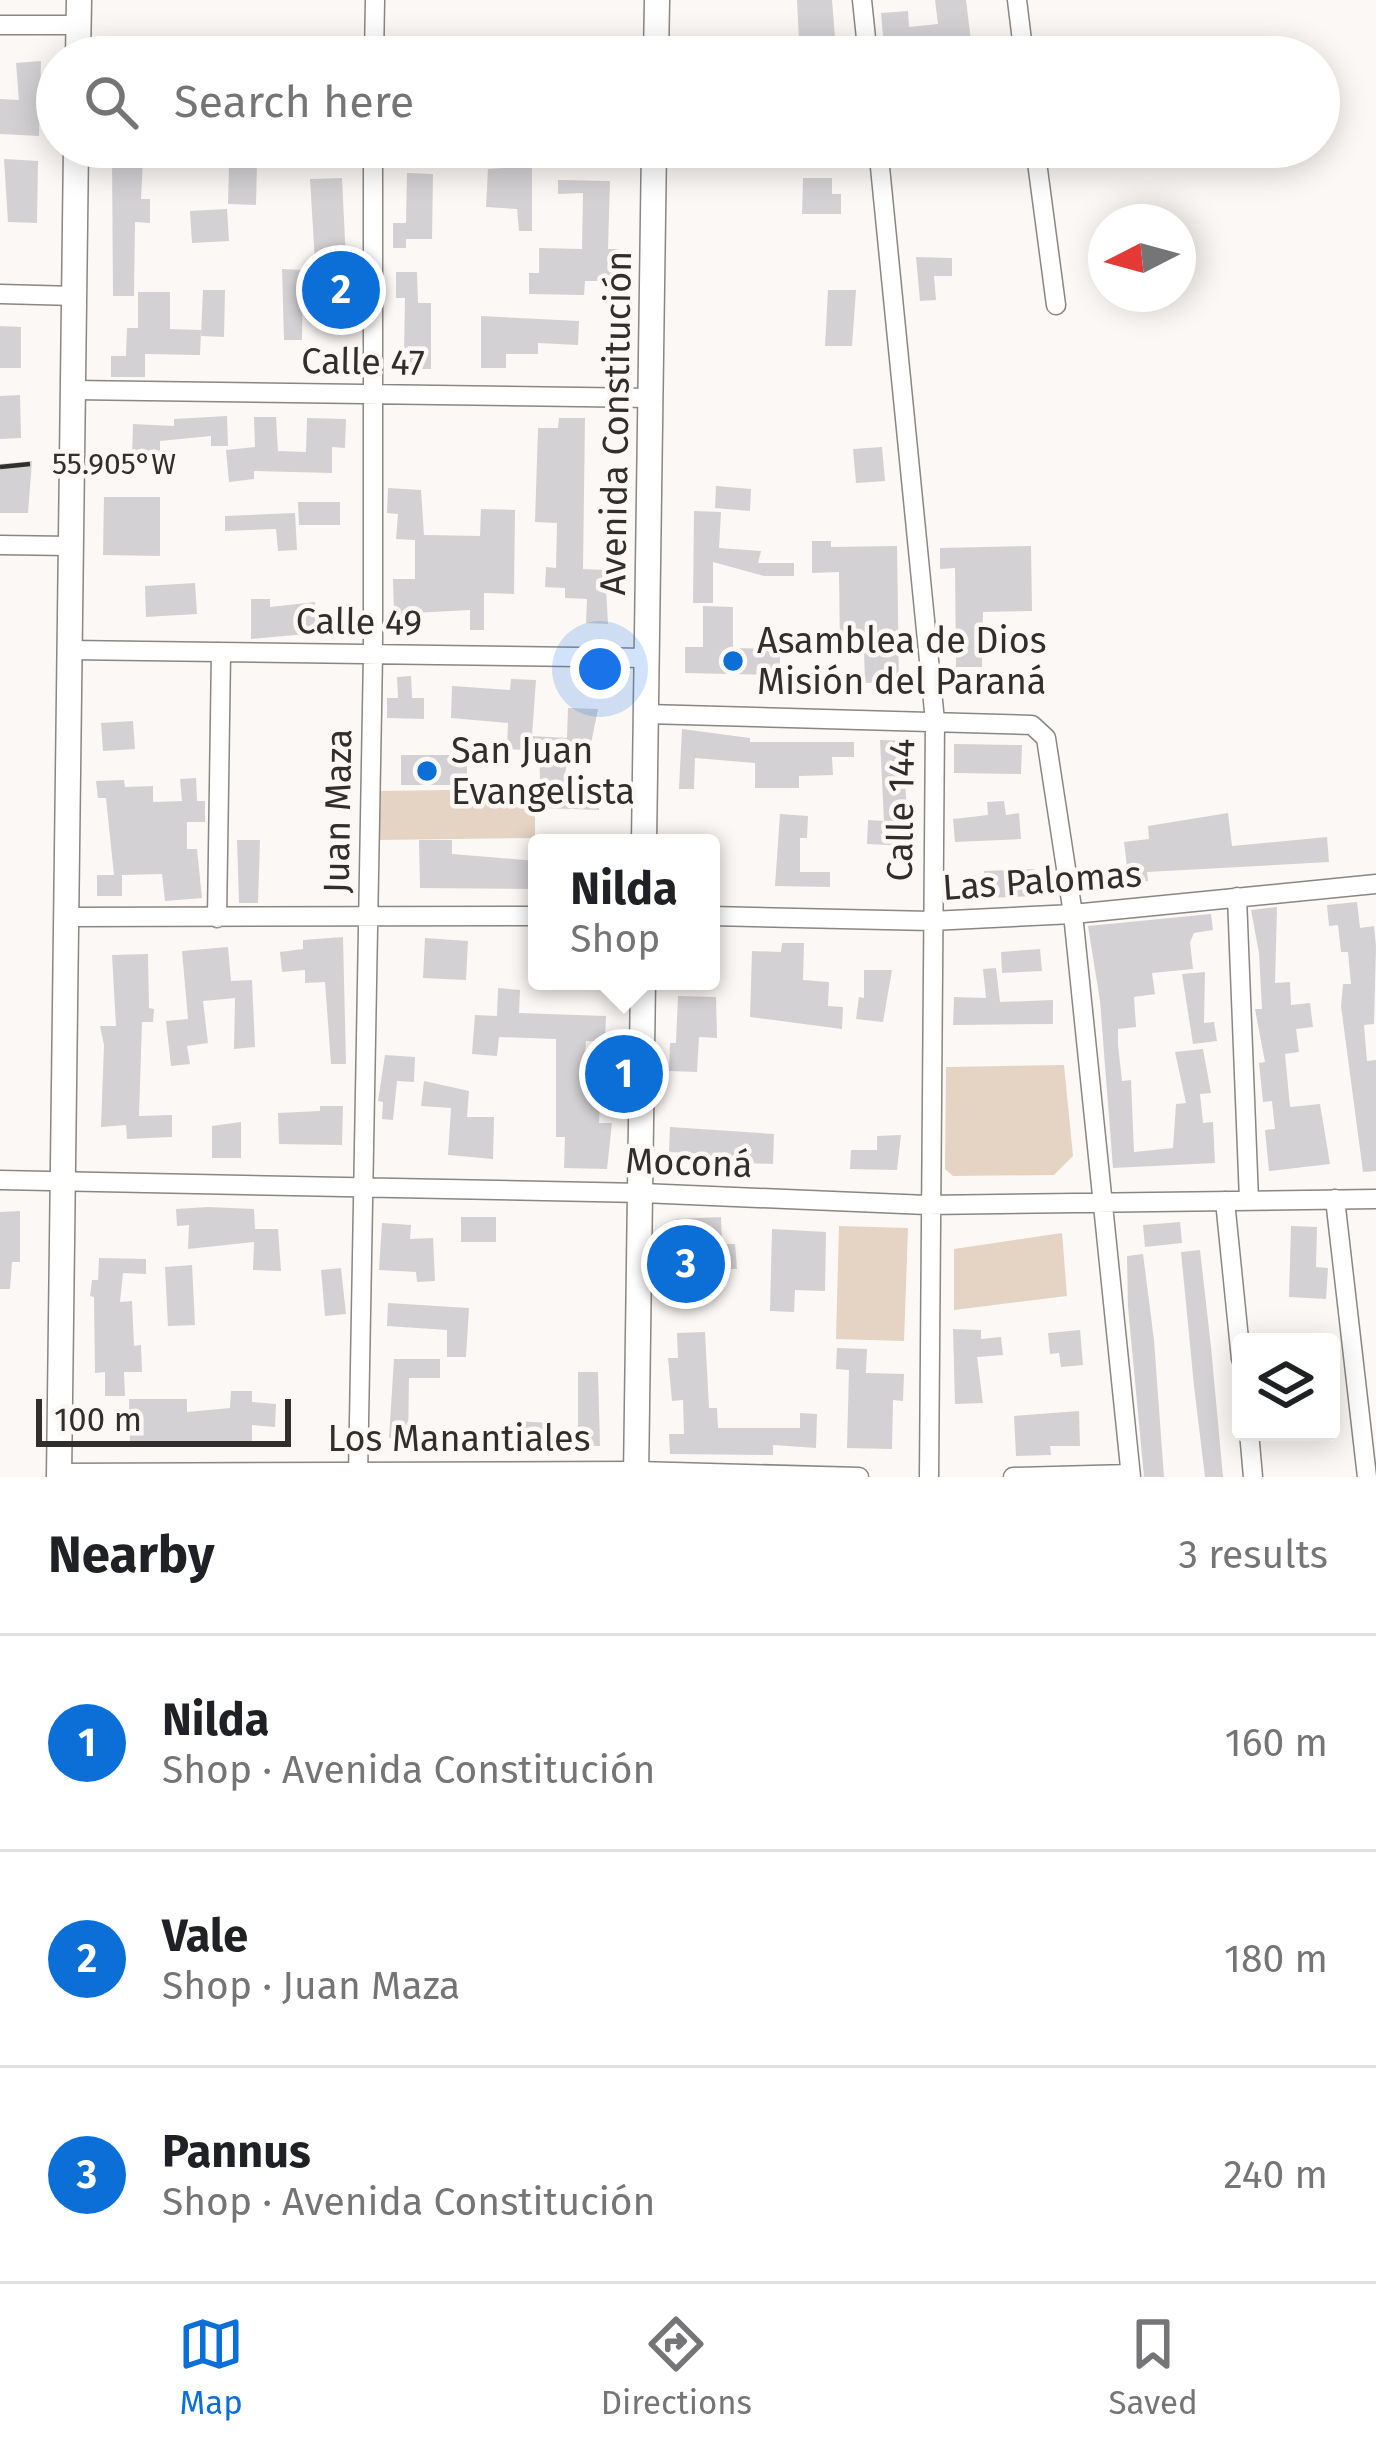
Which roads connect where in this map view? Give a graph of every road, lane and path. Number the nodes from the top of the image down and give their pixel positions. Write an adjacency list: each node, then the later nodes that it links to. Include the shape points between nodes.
1 (375, 0): 7 (street)
2 (657, 0): 8 (main road)
3 (862, 0): 9 (street)
4 (1017, 0): 10 (street)
5 (78, 13): 6 (street)
6 (0, 26)
7 (374, 36)
8 (656, 36)
9 (866, 36)
10 (1021, 36)
11 (76, 168): 17 (main road)
12 (373, 168): 20 (street, Juan Maza)
13 (654, 168): 21 (main road, Avenida Constitución)
14 (880, 168): 29 (street, Calle 144)
15 (1038, 168): 18 (street)
16 (0, 294): 17 (street)
17 (75, 296): 19 (main road)
18 (1056, 305)
19 (73, 389): 20 (street, Calle 47); 23 (main road)
20 (370, 395): 21 (street, Calle 47); 26 (street, Juan Maza)
21 (651, 398): 27 (main road, Avenida Constitución)
22 (0, 545): 23 (street)
23 (71, 545): 24 (main road)
24 (70, 650): 25 (street, Calle 49); 36 (main road)
25 (221, 652): 26 (street, Calle 49); 37 (street)
26 (373, 654): 27 (street, Calle 49); 38 (street, Juan Maza)
27 (648, 658): 28 (main road, Avenida Constitución)
28 (647, 714): 29 (street); 30 (main road, Avenida Constitución)
29 (935, 721): 33 (street, via 1032,725 1046,738); 39 (street, Calle 144)
30 (644, 834)
31 (1376, 884): 32 (street, Las Palomas)
32 (1237, 897): 33 (street, Las Palomas); 47 (street)
33 (1073, 914): 39 (street, Las Palomas); 49 (street)
34 (528, 916): 38 (street)
35 (720, 916): 39 (street, Las Palomas)
36 (66, 917): 37 (street); 42 (main road)
37 (217, 918): 38 (street)
38 (368, 919): 43 (street, Juan Maza)
39 (931, 921): 50 (street, Calle 144)
40 (643, 990): 44 (main road)
41 (0, 1180): 42 (street, Moconá)
42 (61, 1180): 43 (street, Moconá); 55 (main road)
43 (361, 1188): 44 (street, Moconá); 53 (street, Juan Maza)
44 (642, 1193): 50 (street, Moconá); 54 (main road)
45 (1376, 1198): 46 (street, Moconá)
46 (1335, 1199): 47 (street, Moconá); 61 (street)
47 (1249, 1200): 48 (street, Moconá)
48 (1225, 1201): 49 (street, Moconá); 51 (street)
49 (1103, 1202): 50 (street, Moconá); 56 (street)
50 (927, 1204): 58 (street, Calle 144)
51 (1238, 1333)
52 (1250, 1441): 60 (street)
53 (358, 1474): 54 (street, Los Manantiales); 55 (street, Los Manantiales)
54 (636, 1474): 57 (street, Los Manantiales)
55 (59, 1475)
56 (1131, 1476): 59 (street)
57 (859, 1477)
58 (929, 1477)
59 (1012, 1477)
60 (1253, 1477)
61 (1367, 1477)

